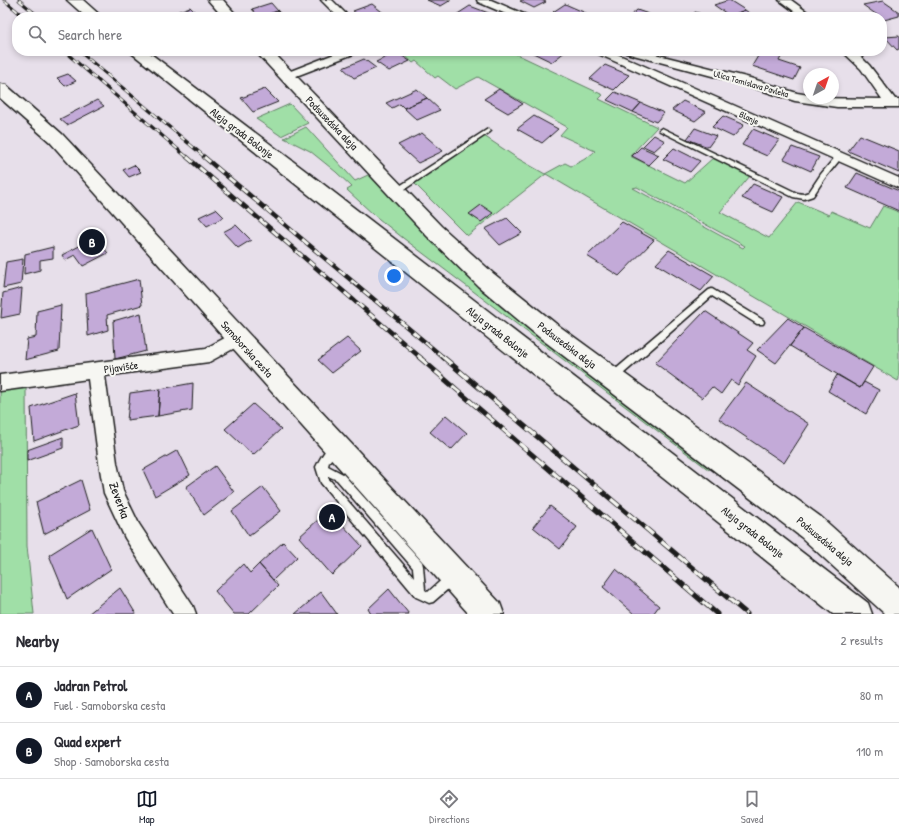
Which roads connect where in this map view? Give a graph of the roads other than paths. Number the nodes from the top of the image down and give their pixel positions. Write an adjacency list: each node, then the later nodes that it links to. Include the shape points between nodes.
1 (74, 0): 6 (main road)
2 (215, 0): 7 (main road)
3 (326, 0): 8 (street)
4 (784, 0): 10 (street)
5 (487, 1): 9 (street)
6 (89, 12)
7 (226, 12)
8 (339, 12)
9 (511, 12)
10 (802, 12)
11 (144, 56): 37 (main road, Aleja grada Bolonje)
12 (268, 56): 17 (main road, Podsusedska aleja)
13 (339, 56): 17 (street)
14 (611, 56): 22 (street, Blanje)
15 (649, 56): 19 (street, Ulica Tomislava Pavleka, via 795,96 837,103)
16 (853, 56): 19 (street)
17 (287, 76): 24 (main road, Podsusedska aleja)
18 (0, 89): 26 (main road, Samoborska cesta, via 56,138)
19 (895, 103)
20 (662, 130): 22 (lane, via 795,195 804,197 811,194)
21 (488, 131): 24 (lane)
22 (839, 157): 23 (street, Blanje)
23 (899, 183)
24 (397, 191): 28 (main road, Podsusedska aleja, via 434,231 486,280)
25 (760, 322): 28 (lane, via 712,292)
26 (238, 338): 27 (street, Pijavišće, via 209,355); 30 (main road, Samoborska cesta)
27 (96, 370): 29 (street, Pijavišće); 35 (street, Zeverka, via 114,493 132,531)
28 (611, 379): 34 (main road, Podsusedska aleja, via 758,486 834,548)
29 (0, 383)
30 (336, 446): 31 (lane, via 324,458); 32 (main road, Samoborska cesta)
31 (322, 467): 33 (lane, via 324,480); 33 (lane, via 340,477 418,566)
32 (454, 576): 33 (lane, via 429,598); 36 (main road, Samoborska cesta)
33 (420, 593)
34 (899, 607)
35 (184, 614)
36 (489, 614)
37 (857, 614)

